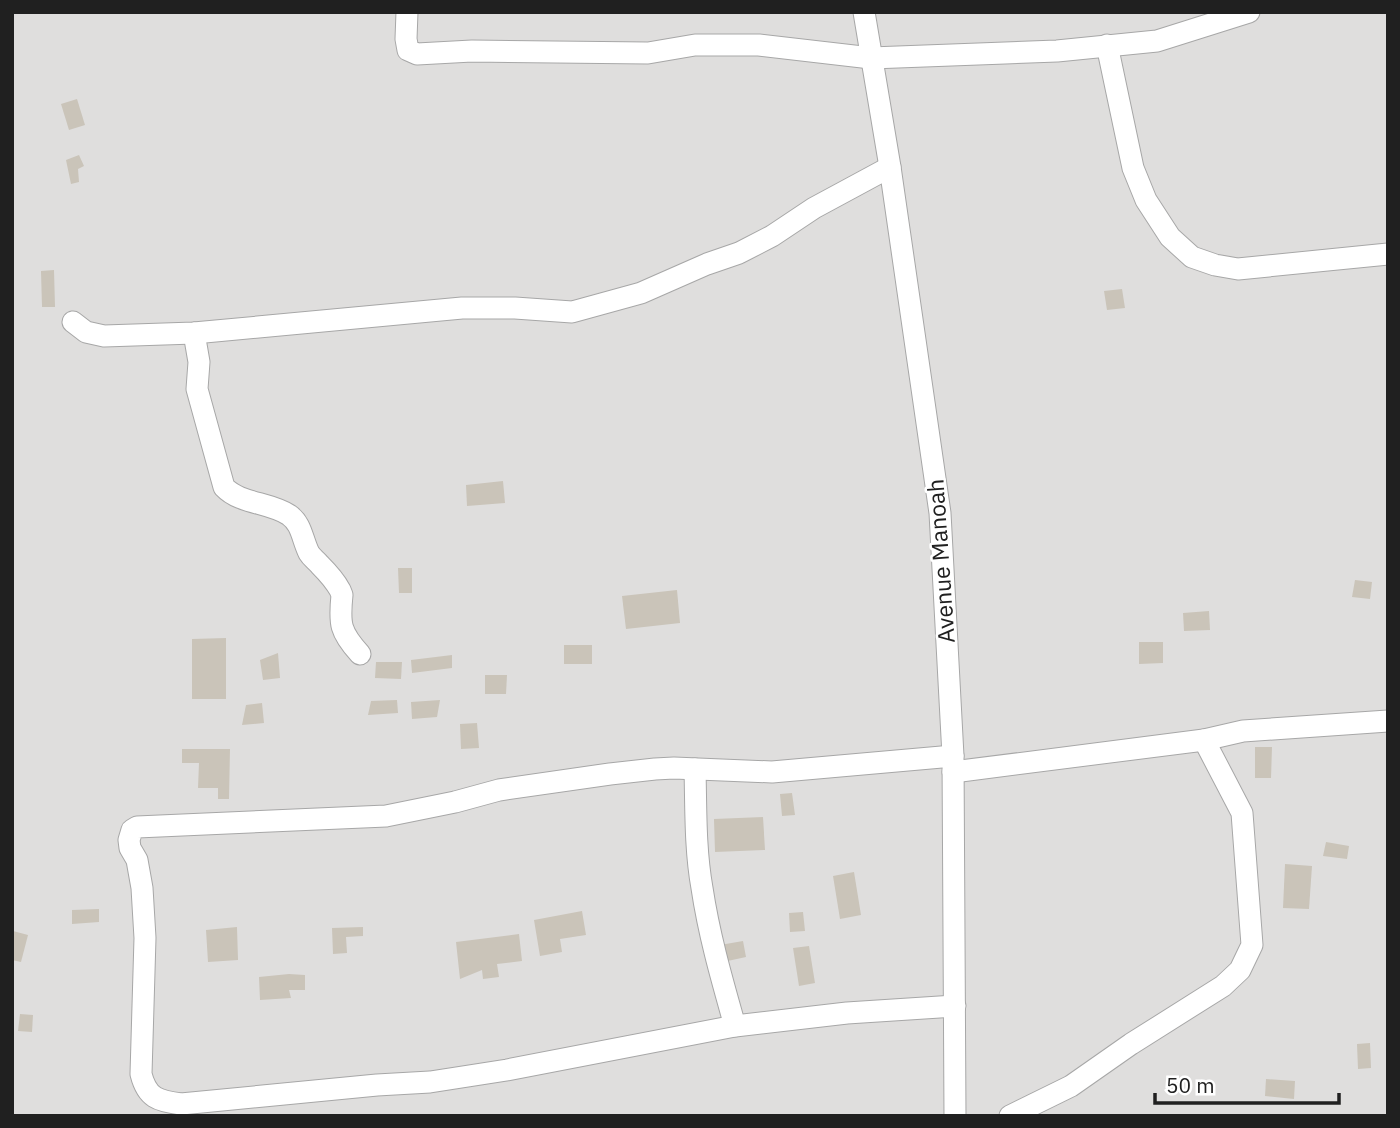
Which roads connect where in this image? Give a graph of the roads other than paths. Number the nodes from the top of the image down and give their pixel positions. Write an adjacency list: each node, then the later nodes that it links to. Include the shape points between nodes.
1 (407, 12): 5 (street, via 408,50 417,54 648,53 695,45 759,45)
2 (863, 12): 5 (street, Avenue Manoah)
3 (1249, 12): 4 (street, via 1157,41)
4 (1107, 45): 5 (street); 7 (street, via 1133,168 1146,200 1171,237 1192,257 1238,269)
5 (871, 58): 6 (street, Avenue Manoah)
6 (890, 167): 9 (street, via 739,253 595,307 572,312 462,308); 13 (street, Avenue Manoah, via 940,513)
7 (1388, 254)
8 (73, 322): 9 (street, via 86,332 104,336)
9 (194, 333): 10 (street, via 197,389 224,488 277,509 298,523 312,557 340,590 341,626)
10 (360, 654)
11 (1388, 721): 12 (street, via 1243,731)
12 (1204, 740): 13 (street); 18 (street, via 1242,813 1252,945 1246,959 1223,986 1071,1086)
13 (953, 764): 14 (street, via 772,772); 15 (street, Avenue Manoah)
14 (695, 769): 16 (street, via 701,887); 16 (street, via 655,769 549,782 386,816 137,827 129,840 142,888 145,938 141,1074 151,1094 181,1104 430,1082)
15 (955, 1006): 16 (street); 17 (street, Avenue Manoah)
16 (735, 1026)
17 (955, 1116)
18 (1010, 1116)

